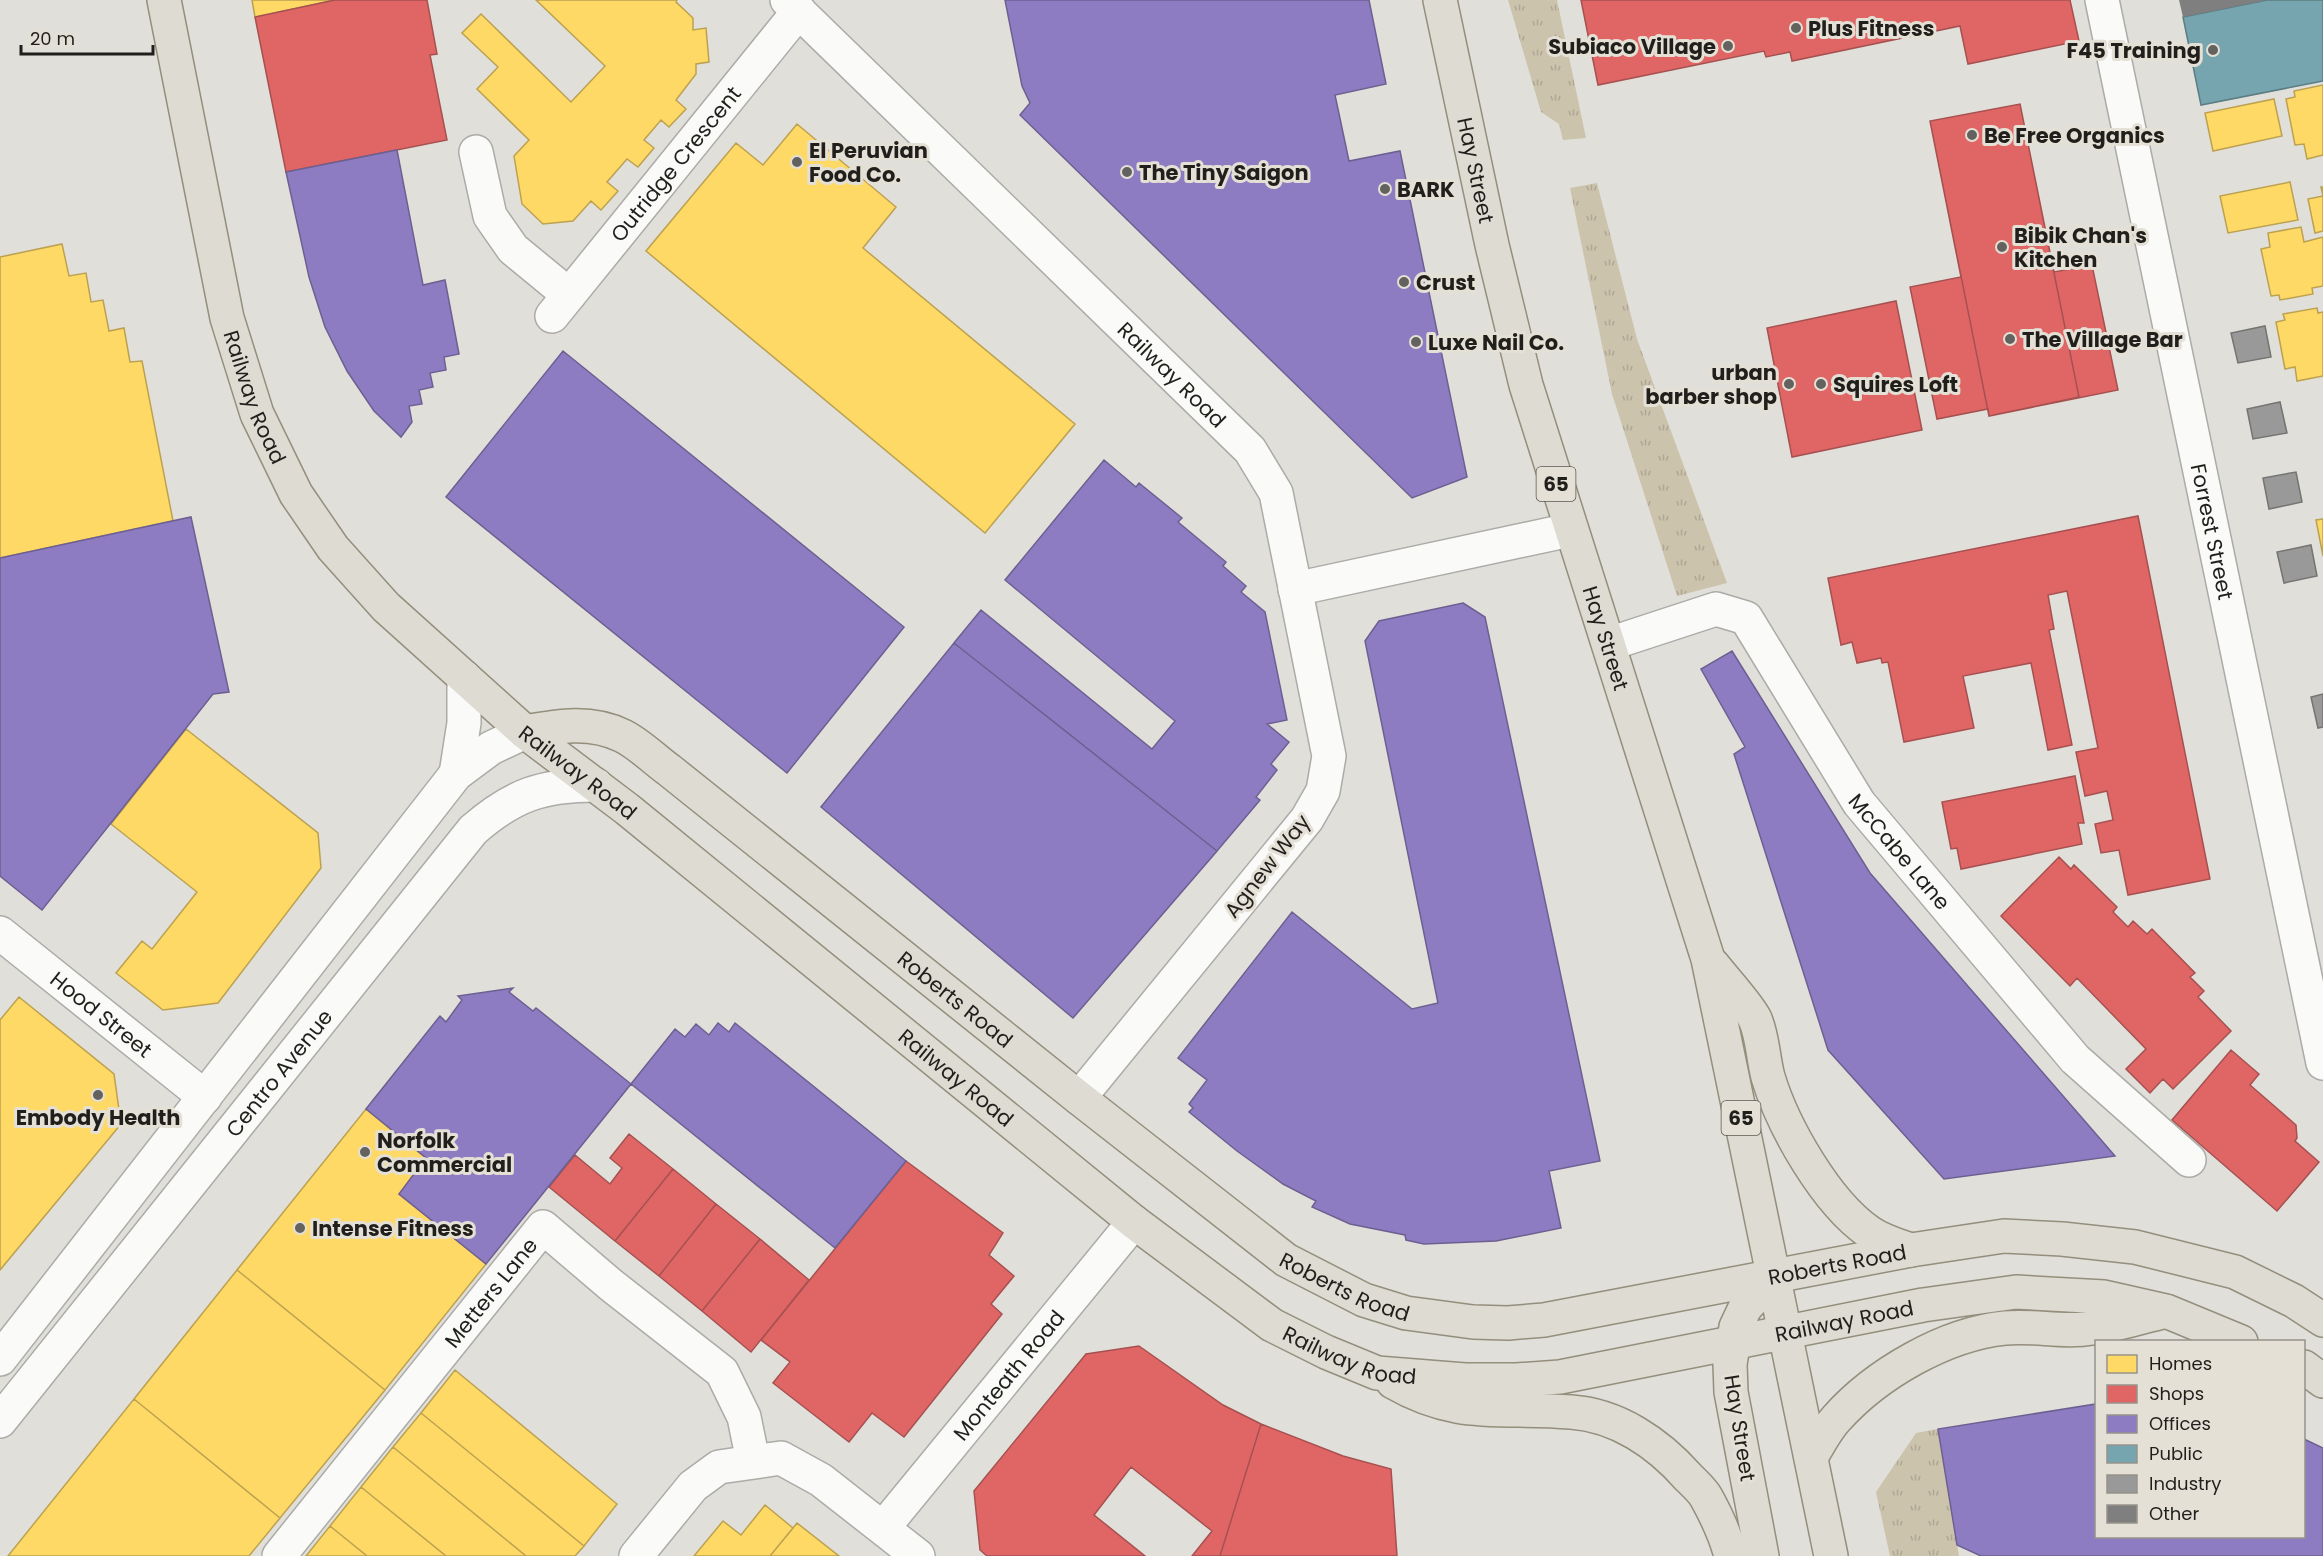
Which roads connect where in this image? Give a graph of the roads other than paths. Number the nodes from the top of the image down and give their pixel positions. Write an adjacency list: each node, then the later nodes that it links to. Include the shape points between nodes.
1 (164, 0): 9 (main road, Railway Road, via 227,318 257,414 296,494 333,548 386,607)
2 (1440, 0): 6 (main road, Hay Street / 65, via 1526,385)
3 (2102, 0): 15 (street, Forrest Street)
4 (793, 6): 5 (street, Outridge Crescent, via 560,305 490,216); 7 (street, Railway Road, via 1250,450 1276,493)
5 (476, 152)
6 (1570, 530): 7 (street); 8 (main road, Hay Street / 65)
7 (1295, 589): 17 (street, Agnew Way, via 1329,756 1323,791 1307,819)
8 (1609, 644): 14 (main road, Hay Street / 65); 18 (street, McCabe Lane, via 1716,609 1746,618 1859,803 2075,1059)
9 (464, 677): 10 (main road, Railway Road); 11 (street, Centro Avenue, via 464,723)
10 (525, 732): 11 (street, Centro Avenue, via 491,748); 12 (main road, Railway Road); 17 (main road, Roberts Road, via 565,725 596,727 623,736)
11 (456, 774): 16 (street, Centro Avenue)
12 (596, 785): 19 (main road, Railway Road); 31 (street, Centro Avenue, via 552,787 531,793 490,814 472,830)
13 (0, 933): 16 (street, Hood Street)
14 (1708, 959): 20 (main road, via 1755,1019 1772,1088 1789,1126 1830,1196 1870,1233); 21 (main road, Hay Street / 65)
15 (2323, 1063)
16 (205, 1096): 27 (street, Centro Avenue)
17 (1078, 1098): 21 (main road, Roberts Road, via 1286,1260 1364,1300 1406,1313 1473,1322 1544,1320)
18 (2189, 1160)
19 (1134, 1222): 29 (main road, Railway Road, via 1272,1325); 34 (street, Monteath Road)
20 (1911, 1250): 21 (main road, Roberts Road); 23 (main road, Roberts Road, via 2004,1236 2135,1247 2235,1272)
21 (1774, 1276): 24 (main road, Hay Street / 65); 26 (main road, Hay Street, via 1745,1308)
22 (2166, 1311): 24 (main road, Railway Road, via 2104,1297 2016,1292 1923,1305); 25 (main road, Railway Road); 32 (main road, via 2091,1329 2005,1328 1931,1350 1861,1393 1834,1420)
23 (2323, 1320)
24 (1785, 1333): 26 (main road, Railway Road); 32 (main road, Hay Street / 65)
25 (2238, 1340)
26 (1732, 1343): 29 (main road, Railway Road, via 1560,1377 1465,1380); 39 (main road, Hay Street, via 1731,1392)
27 (0, 1359)
28 (2305, 1368): 30 (main road)
29 (1377, 1373): 38 (main road, via 1452,1407 1572,1412 1610,1420 1670,1456 1705,1496)
30 (2323, 1381)
31 (0, 1421)
32 (1810, 1457): 40 (main road, Hay Street / 65)
33 (753, 1461): 34 (street, via 781,1458 821,1479); 35 (street, Metters Lane, via 744,1417 722,1372 543,1227); 36 (street, via 719,1467 693,1486)
34 (883, 1528): 37 (street)
35 (279, 1556)
36 (636, 1556)
37 (918, 1556)
38 (1731, 1556)
39 (1762, 1556)
40 (1831, 1556)

